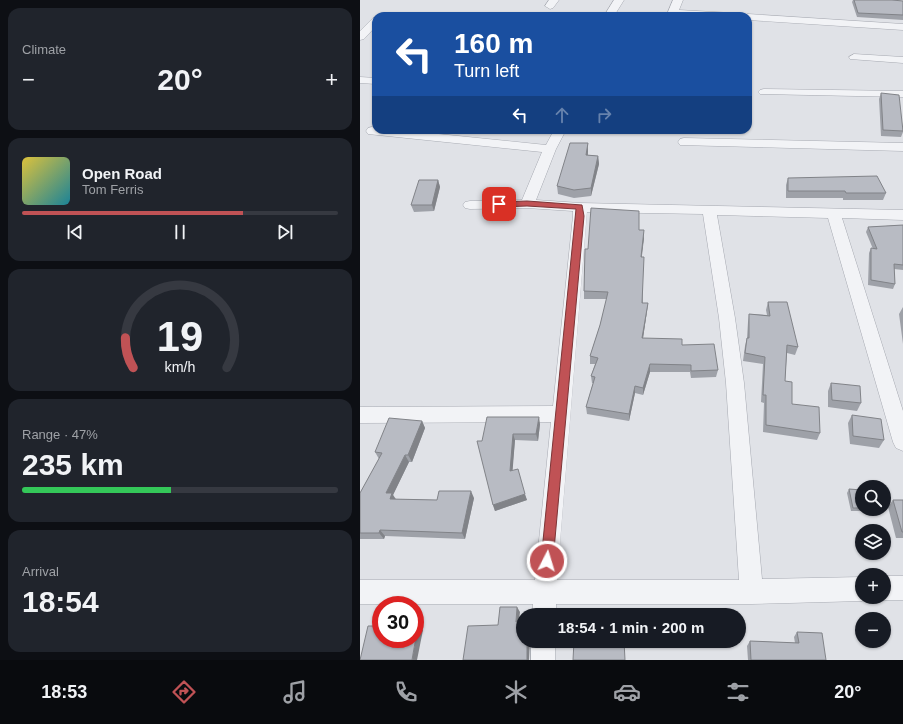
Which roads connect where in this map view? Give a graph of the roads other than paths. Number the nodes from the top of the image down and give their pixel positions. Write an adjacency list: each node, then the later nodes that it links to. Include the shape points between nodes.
1 (620, 0): 3 (street)
2 (678, 0): 4 (street)
3 (612, 12)
4 (673, 12)
5 (752, 17): 7 (street)
6 (372, 24): 8 (street)
7 (903, 28)
8 (360, 37)
9 (854, 57): 10 (street)
10 (903, 60)
11 (360, 80): 12 (street)
12 (372, 81)
13 (764, 92): 14 (street, via 786,88)
14 (903, 94)
15 (393, 134): 19 (street)
16 (558, 134): 19 (street)
17 (684, 142): 18 (street)
18 (903, 147)
19 (550, 149): 20 (street)
20 (527, 204): 21 (street); 22 (street)
21 (470, 205)
22 (580, 207): 23 (street); 26 (street)
23 (709, 210): 24 (street); 34 (street, via 735,383)
24 (834, 214): 25 (street); 28 (street)
25 (903, 215)
26 (560, 414): 27 (street); 32 (street)
27 (360, 415)
28 (903, 442)
29 (855, 588): 34 (street)
30 (891, 588): 31 (street)
31 (903, 588)
32 (545, 591): 33 (street); 34 (street); 35 (street)
33 (360, 592)
34 (751, 592)
35 (544, 608)
36 (544, 648): 37 (street)
37 (543, 660)

